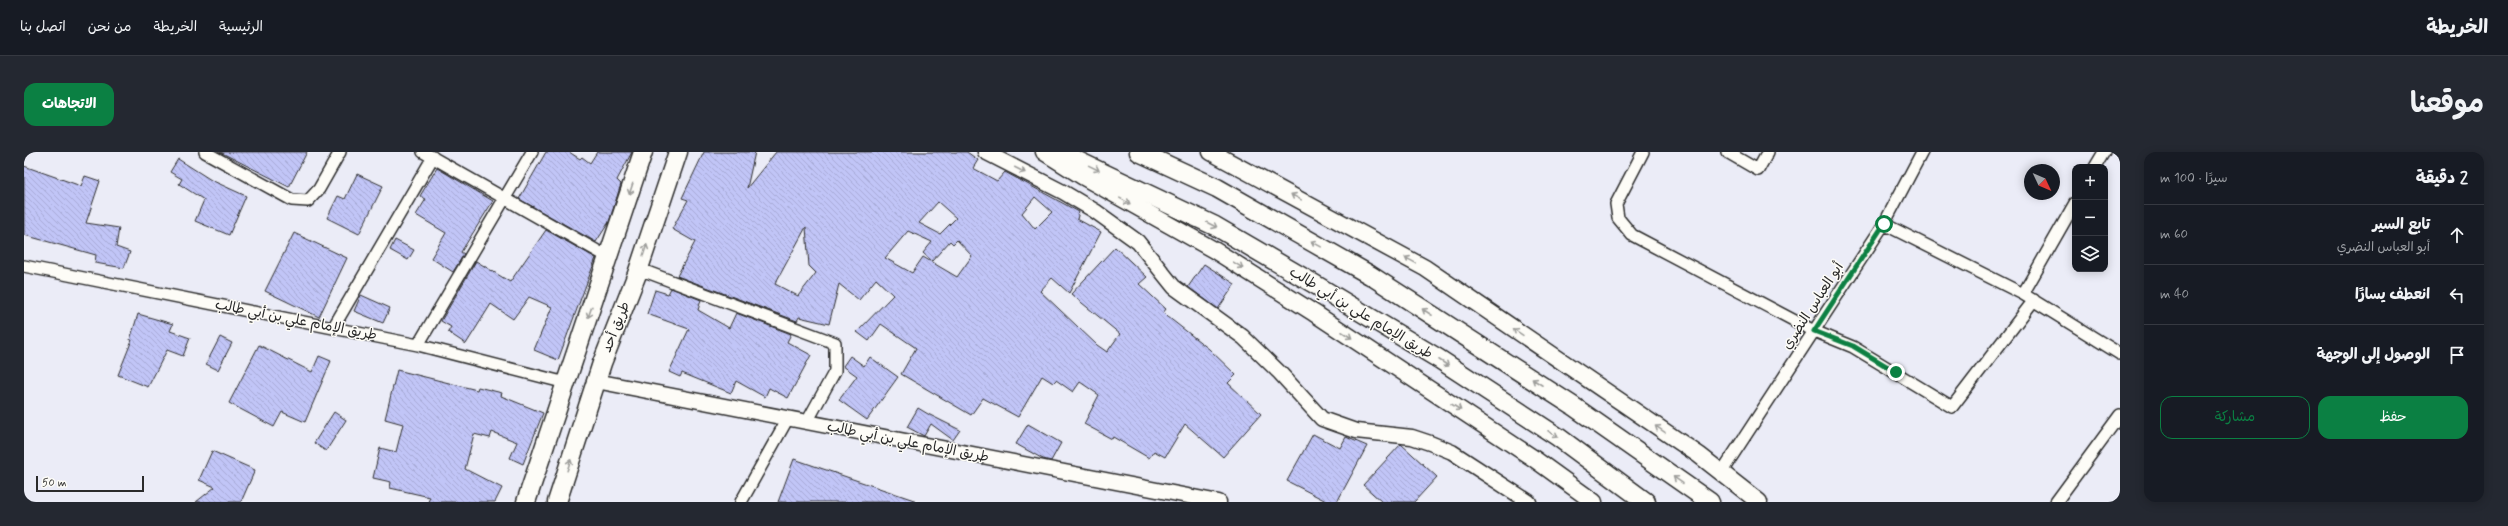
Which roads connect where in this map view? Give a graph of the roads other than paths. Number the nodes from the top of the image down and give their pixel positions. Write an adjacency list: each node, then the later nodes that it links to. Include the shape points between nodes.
1 (205, 152): 2 (street, via 292,200 308,201 319,189)
2 (340, 152)
3 (423, 152): 17 (street)
4 (532, 152): 19 (street)
5 (643, 152): 22 (main road, طريق أحد, one-way to 22)
6 (678, 152): 24 (main road, طريق أحد, one-way to 6)
7 (985, 152): 41 (street, one-way to 41, via 1063,192 1138,242 1174,286 1243,337 1322,419 1356,431 1412,438 1430,443 1452,452)
8 (1044, 152): 42 (main road, one-way to 42, via 1214,250 1314,313 1533,458)
9 (1059, 152): 43 (main road, طريق الإمام علي بن أبي طالب, one-way to 43, via 1215,226 1309,281 1439,360 1558,437)
10 (1139, 152): 44 (main road, one-way to 10, via 1573,406 1370,275 1217,188)
11 (1211, 152): 36 (main road, one-way to 11, via 1425,268)
12 (1643, 152): 28 (street, via 1616,204 1618,218 1632,236)
13 (1727, 152): 14 (street, via 1758,170)
14 (1768, 152)
15 (1922, 152): 21 (street, أبو العباس النضري)
16 (2104, 152): 18 (street)
17 (433, 157): 19 (street); 27 (street)
18 (2097, 164)
19 (506, 199): 22 (street); 29 (street)
20 (2072, 207): 25 (street)
21 (1884, 224): 25 (street); 28 (street, أبو العباس النضري)
22 (608, 257): 32 (main road, طريق أحد, one-way to 32)
23 (24, 266): 27 (street, طريق الإمام علي بن أبي طالب)
24 (637, 274): 31 (main road, طريق أحد); 35 (street, via 648,272 835,344 835,371)
25 (2023, 294): 26 (street)
26 (2034, 300): 28 (street, via 1952,408 1853,346); 30 (street)
27 (333, 328): 29 (street, طريق الإمام علي بن أبي طالب)
28 (1814, 331): 36 (street, أبو العباس النضري)
29 (418, 345): 32 (street, طريق الإمام علي بن أبي طالب)
30 (2120, 354)
31 (596, 381): 34 (street, طريق الإمام علي بن أبي طالب); 38 (main road, طريق أحد, one-way to 31)
32 (566, 383): 37 (main road, طريق أحد)
33 (2120, 414): 46 (street)
34 (788, 418): 35 (street, طريق الإمام علي بن أبي طالب); 39 (street)
35 (807, 422): 40 (street, طريق الإمام علي بن أبي طالب)
36 (1721, 472): 45 (main road)
37 (526, 502)
38 (557, 502)
39 (741, 502)
40 (1219, 502)
41 (1529, 502)
42 (1594, 502)
43 (1646, 502)
44 (1710, 502)
45 (1759, 502)
46 (2056, 502)

